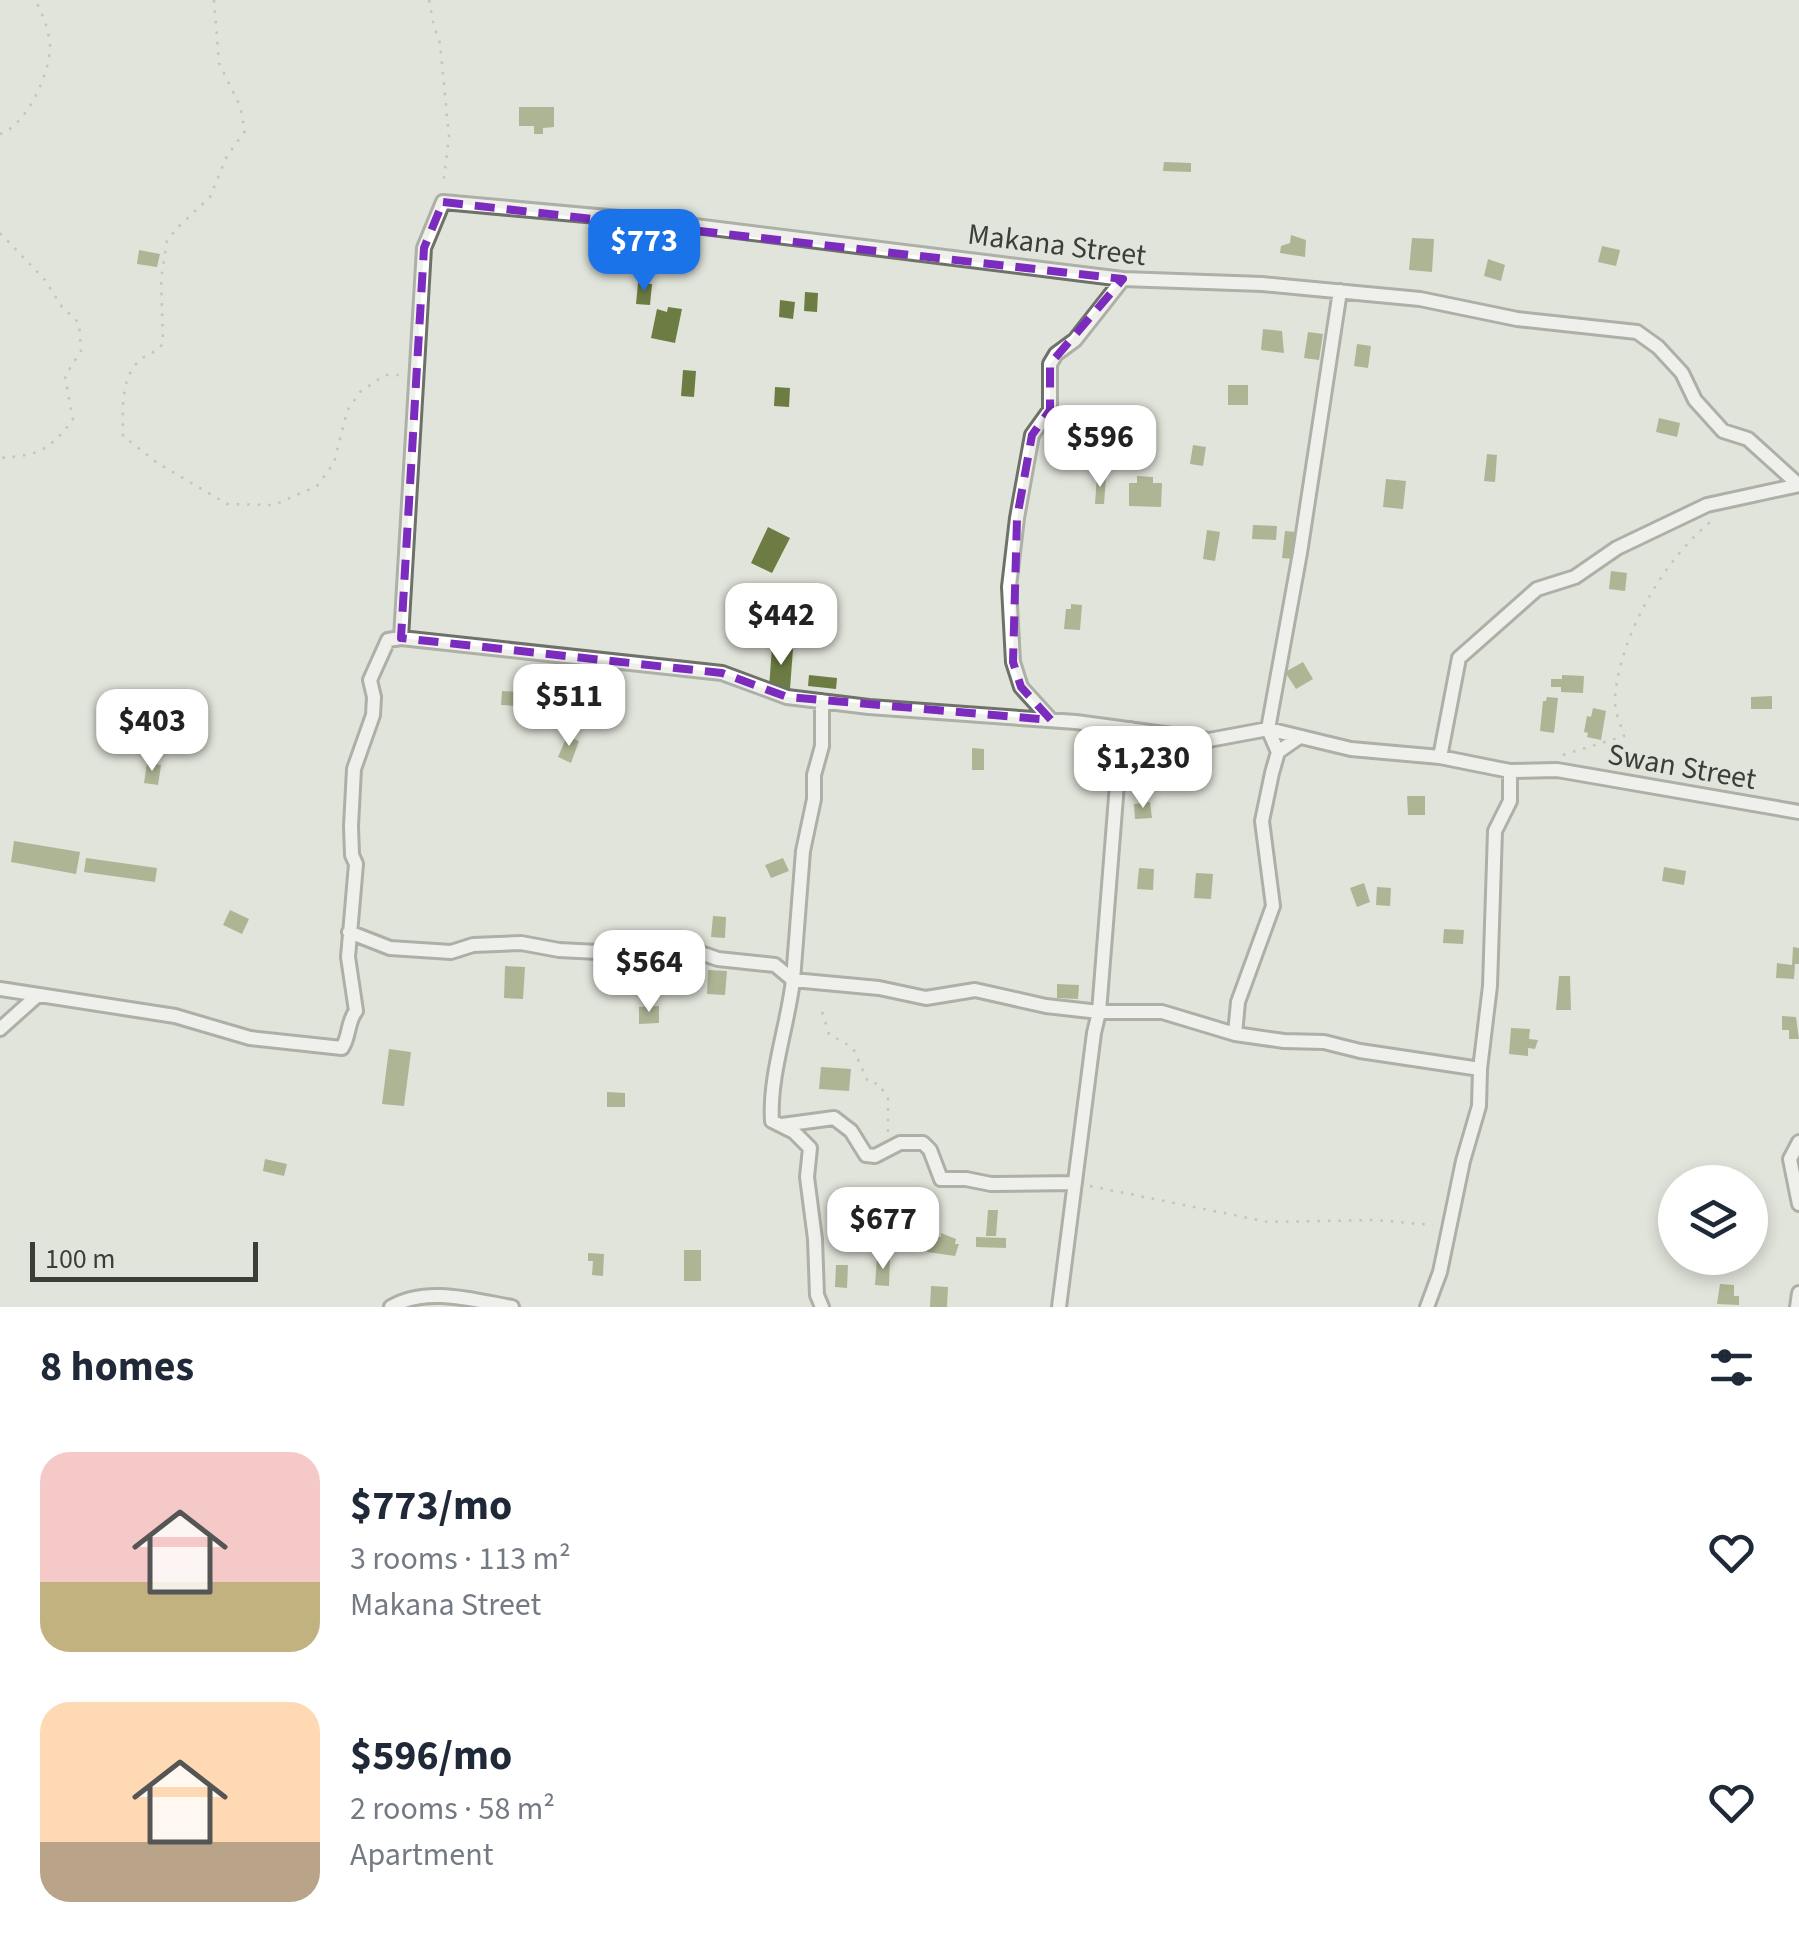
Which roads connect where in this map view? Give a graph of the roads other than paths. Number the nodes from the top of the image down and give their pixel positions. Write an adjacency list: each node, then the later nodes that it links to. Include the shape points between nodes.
1 (1123, 280): 2 (street, Makana Street); 4 (street, Makana Street, via 663,222 443,202 424,248); 6 (street, via 1050,364 1050,410 1032,434 1017,518 1009,587 1014,662 1022,688)
2 (1340, 291): 3 (street, Makana Street, via 1637,332 1682,373 1723,431 1748,439); 7 (street)
3 (1799, 485): 11 (street, via 1707,505 1617,548 1575,577 1537,589 1459,658)
4 (401, 638): 5 (street, via 722,674 786,697); 14 (street, via 388,640 370,680 373,716 354,769 356,864)
5 (822, 701): 6 (street); 15 (street)
6 (1051, 720): 8 (street)
7 (1268, 728): 8 (street, via 1209,740); 9 (street, Swan Street); 10 (street)
8 (1130, 729): 18 (street, via 1119,759)
9 (1298, 738): 10 (street); 11 (street, Swan Street)
10 (1278, 752): 20 (street, via 1262,821 1273,906 1238,1002)
11 (1440, 757): 12 (street, Swan Street)
12 (1510, 770): 13 (street, Swan Street, via 1557,770); 21 (street, via 1510,801 1495,830)
13 (1799, 812)
14 (348, 932): 15 (street, via 390,948 451,952 521,943 598,952 664,940 718,959 774,966); 17 (street, via 356,1011 342,1048 250,1038 176,1016)
15 (794, 980): 18 (street, via 926,998 975,990); 22 (street, via 771,1112 772,1121)
16 (0, 989): 17 (street)
17 (38, 995): 19 (street)
18 (1100, 1012): 20 (street, via 1162,1012); 24 (street)
19 (0, 1029)
20 (1235, 1034): 21 (street)
21 (1480, 1069): 31 (street, via 1480,1106)
22 (782, 1125): 24 (street, via 834,1118 866,1155 923,1143 941,1179); 29 (street, via 810,1148 807,1177)
23 (1799, 1142): 25 (street, via 1790,1159)
24 (1076, 1183): 30 (street)
25 (1799, 1204)
26 (1799, 1293): 32 (street)
27 (391, 1307): 28 (street, via 407,1297 453,1296)
28 (512, 1307)
29 (822, 1307)
30 (1059, 1307)
31 (1426, 1307)
32 (1797, 1307)

